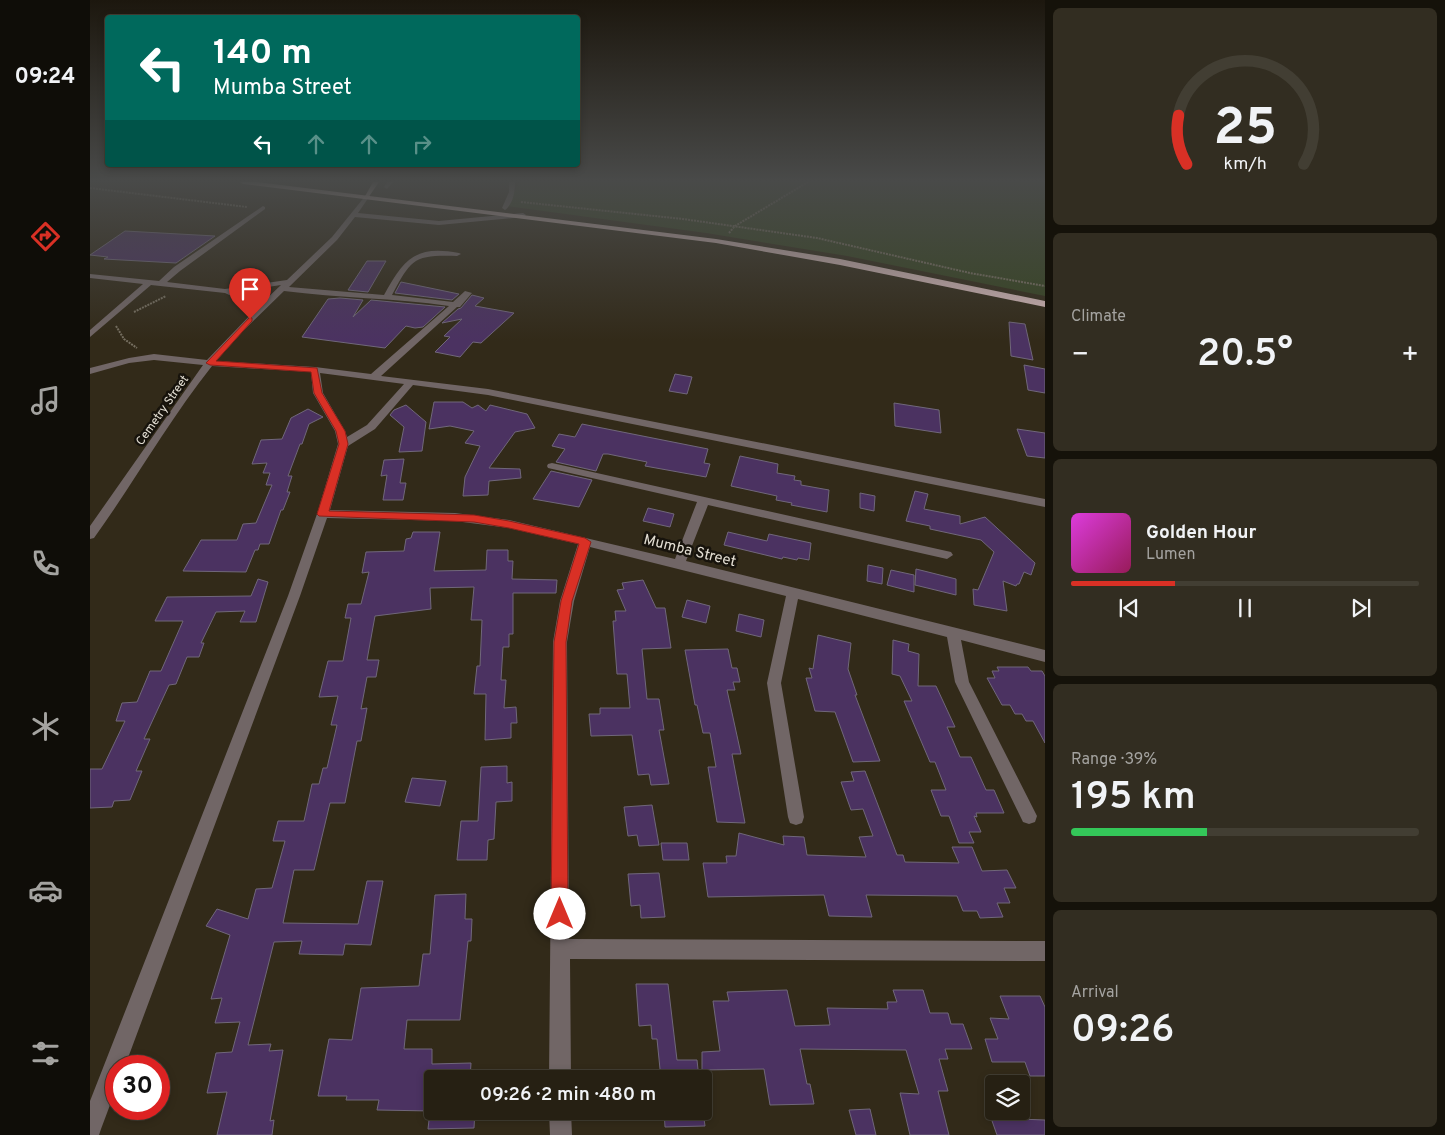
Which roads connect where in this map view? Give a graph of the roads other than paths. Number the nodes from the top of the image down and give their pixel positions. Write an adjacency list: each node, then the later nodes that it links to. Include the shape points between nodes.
1 (225, 235): 8 (street)
2 (336, 235): 9 (street, Cemetry Street)
3 (679, 235): 14 (highway, via 788,252)
4 (711, 235): 13 (highway, via 855,259)
5 (457, 254): 12 (street, via 420,254 411,259)
6 (90, 276): 7 (street)
7 (150, 282): 8 (street); 17 (street, via 113,318)
8 (161, 284): 10 (street)
9 (286, 285): 10 (street); 12 (street, via 320,293); 16 (street, Cemetry Street)
10 (225, 290): 16 (street)
11 (468, 293): 15 (street)
12 (387, 297): 15 (street)
13 (1045, 298)
14 (1045, 304)
15 (457, 305): 21 (street)
16 (262, 307): 18 (street, Cemetry Street)
17 (90, 334)
18 (210, 363): 19 (street); 20 (street, via 150,356); 28 (street, Cemetry Street)
19 (314, 370): 21 (street); 23 (street, via 318,393 340,431)
20 (90, 371)
21 (374, 377): 22 (street)
22 (412, 381): 23 (street, via 372,428); 26 (street, via 506,396)
23 (343, 444): 27 (street)
24 (552, 466): 25 (street)
25 (704, 500): 30 (street); 31 (street)
26 (1045, 503)
27 (323, 514): 29 (street, Mumba Street, via 474,518); 41 (street)
28 (90, 534)
29 (585, 542): 31 (street, Mumba Street); 37 (street, via 566,601 560,642)
30 (947, 555)
31 (680, 564): 32 (street, Mumba Street)
32 (793, 593): 33 (street, Mumba Street); 36 (street, via 774,683)
33 (954, 633): 34 (street, Mumba Street); 35 (street, via 962,682)
34 (1045, 656)
35 (1029, 816)
36 (796, 818)
37 (560, 949): 38 (street); 39 (street)
38 (1045, 951)
39 (560, 1070)
40 (560, 1120): 42 (street)
41 (90, 1129)
42 (560, 1135)

